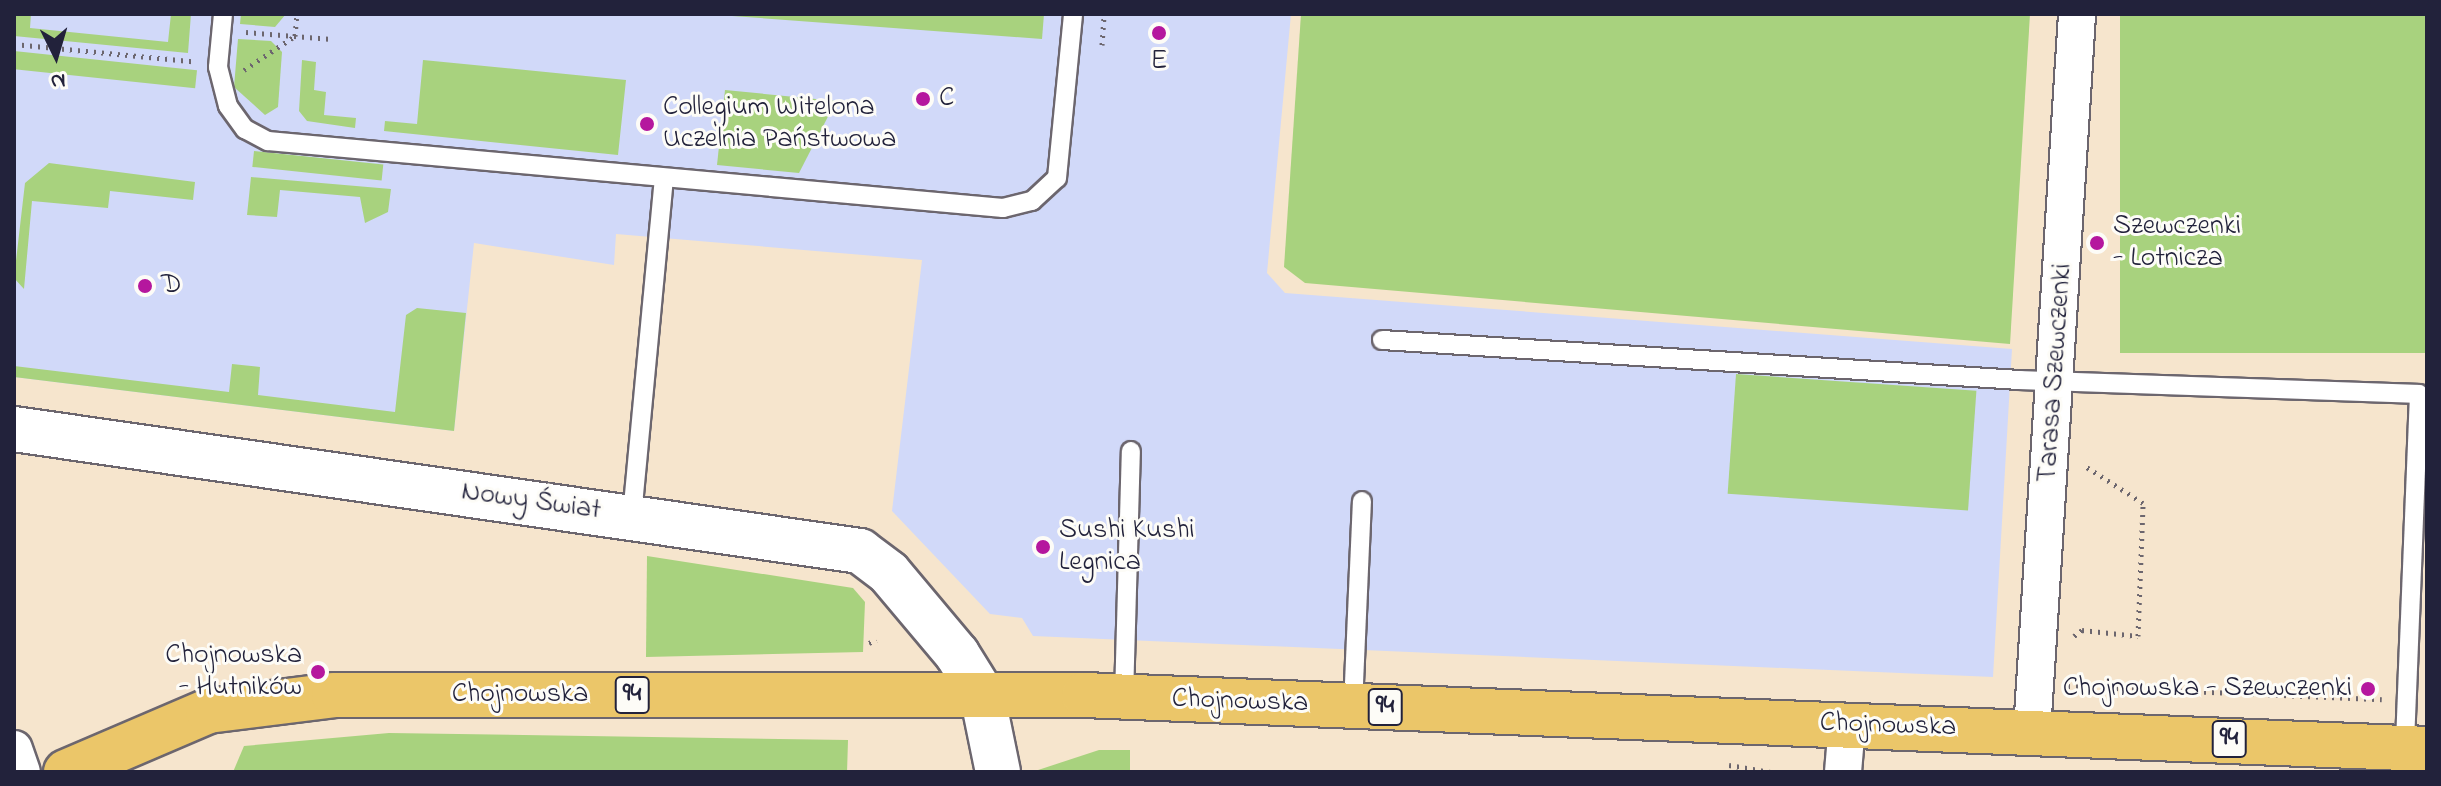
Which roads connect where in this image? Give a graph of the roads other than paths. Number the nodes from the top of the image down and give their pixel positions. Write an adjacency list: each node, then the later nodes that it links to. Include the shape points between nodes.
1 (1073, 14): 4 (lane, via 1059,170 1044,193 1023,205 990,208)
2 (2077, 14): 6 (street, Tarasa Szewczenki)
3 (222, 22): 4 (lane, via 218,67 228,106 262,139)
4 (664, 179): 10 (lane)
5 (1382, 340): 6 (lane)
6 (2057, 381): 15 (street, Tarasa Szewczenki); 17 (lane, via 2419,394 2407,701)
7 (14, 429): 10 (street, Nowy Świat)
8 (1131, 451): 12 (lane)
9 (1362, 501): 13 (lane)
10 (632, 516): 11 (street, Nowy Świat, via 864,553 926,615)
11 (982, 694): 12 (main road, Chojnowska / 94); 19 (main road, Chojnowska / 94, via 282,698 208,711); 20 (street)
12 (1124, 697): 13 (main road, Chojnowska / 94)
13 (1353, 706): 14 (main road, Chojnowska / 94)
14 (1847, 724): 15 (main road, Chojnowska / 94); 21 (street)
15 (2032, 732): 17 (main road, Chojnowska / 94)
16 (14, 749): 18 (street)
17 (2416, 749)
18 (22, 772)
19 (66, 772)
20 (998, 772)
21 (1843, 772)

